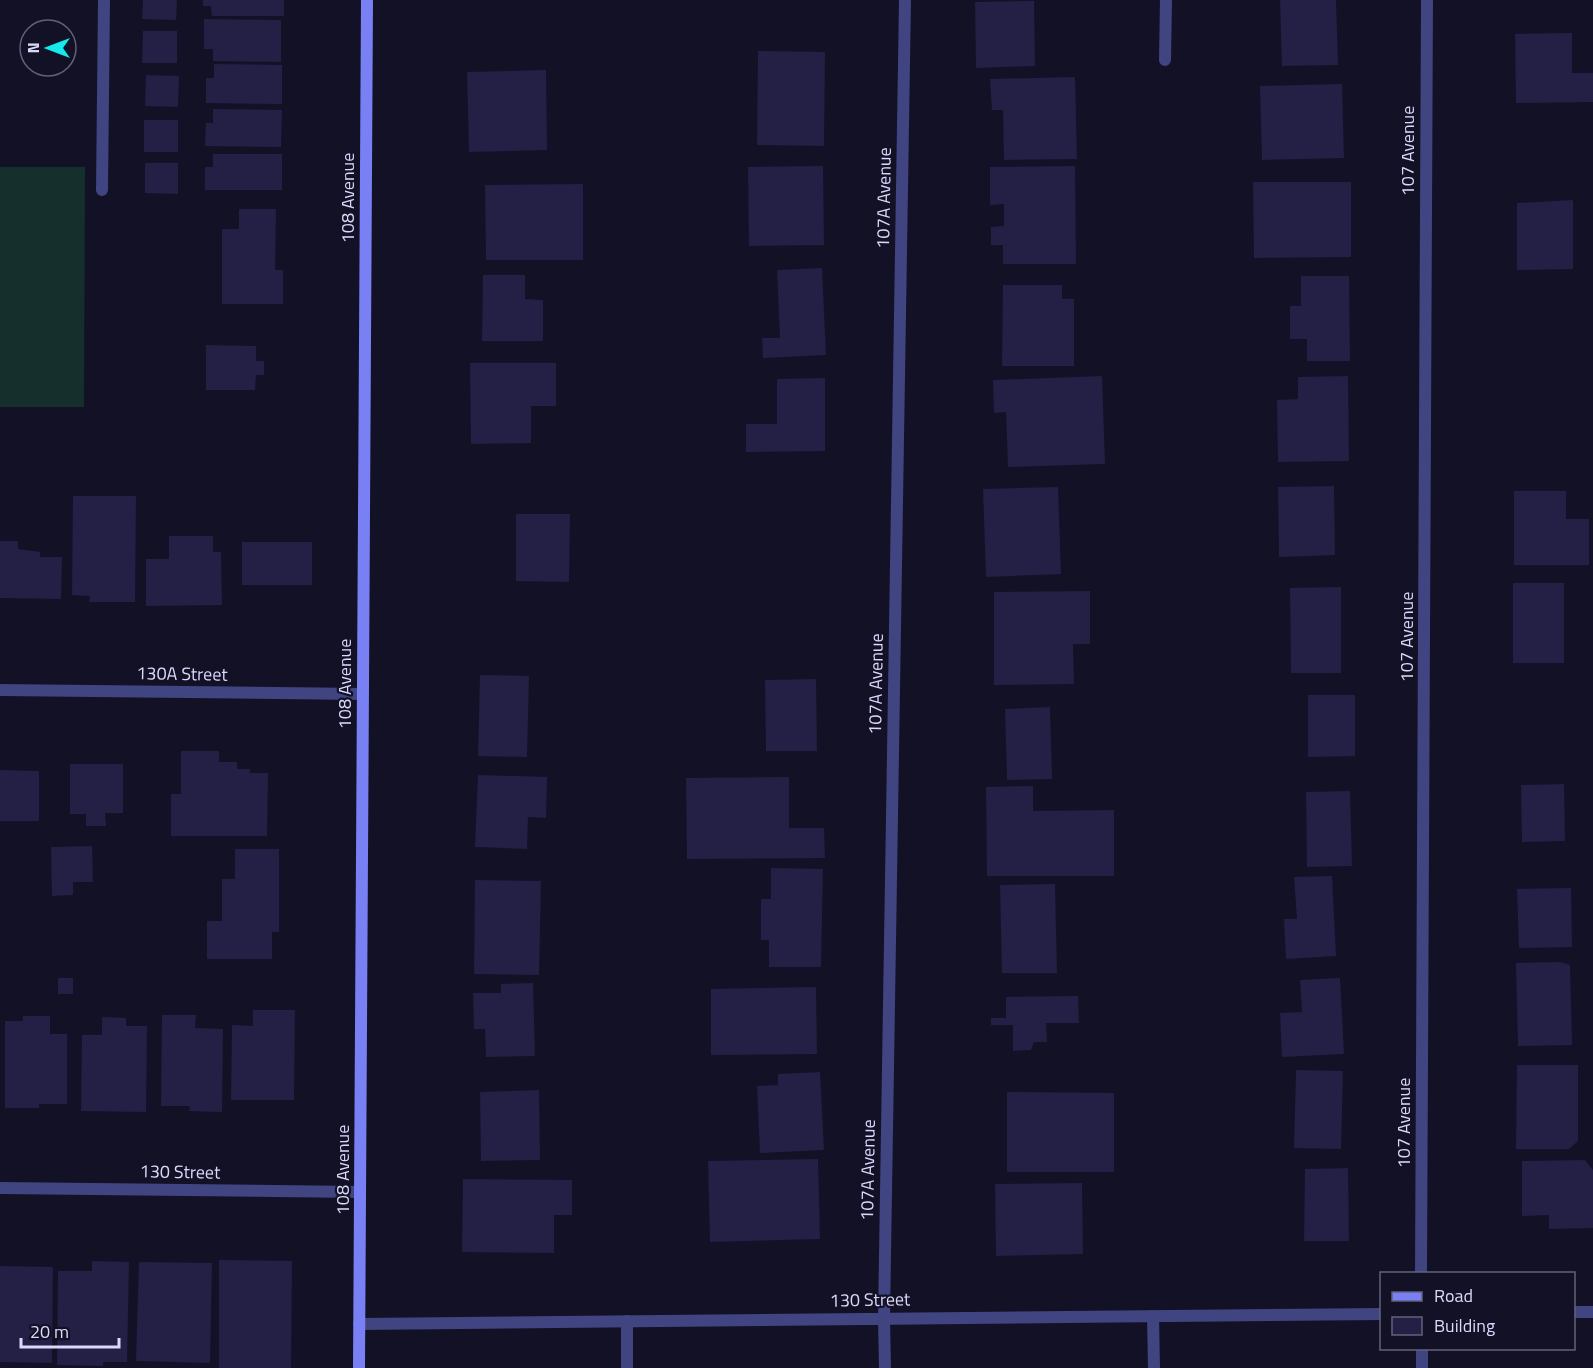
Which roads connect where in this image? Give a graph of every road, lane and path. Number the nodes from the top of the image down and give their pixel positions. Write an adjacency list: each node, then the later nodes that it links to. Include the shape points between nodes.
1 (104, 0): 7 (street)
2 (367, 0): 9 (main road, 108 Avenue)
3 (905, 0): 17 (street, 107A Avenue)
4 (1166, 0): 6 (street)
5 (1427, 0): 12 (street, 107 Avenue)
6 (1165, 60)
7 (102, 190)
8 (0, 690): 9 (street, 130A Street)
9 (363, 694): 11 (main road, 108 Avenue)
10 (0, 1188): 11 (street, 130 Street)
11 (360, 1191): 19 (main road, 108 Avenue)
12 (1421, 1272)
13 (1575, 1312): 14 (street)
14 (1593, 1312)
15 (1380, 1314): 16 (street, 130 Street)
16 (1154, 1316): 17 (street, 130 Street); 24 (street)
17 (884, 1318): 18 (street, 130 Street); 23 (street, 107A Avenue)
18 (627, 1321): 19 (street, 130 Street); 22 (street)
19 (359, 1324): 21 (main road, 108 Avenue)
20 (1422, 1350): 25 (street)
21 (359, 1368)
22 (627, 1368)
23 (885, 1368)
24 (1154, 1368)
25 (1422, 1368)

